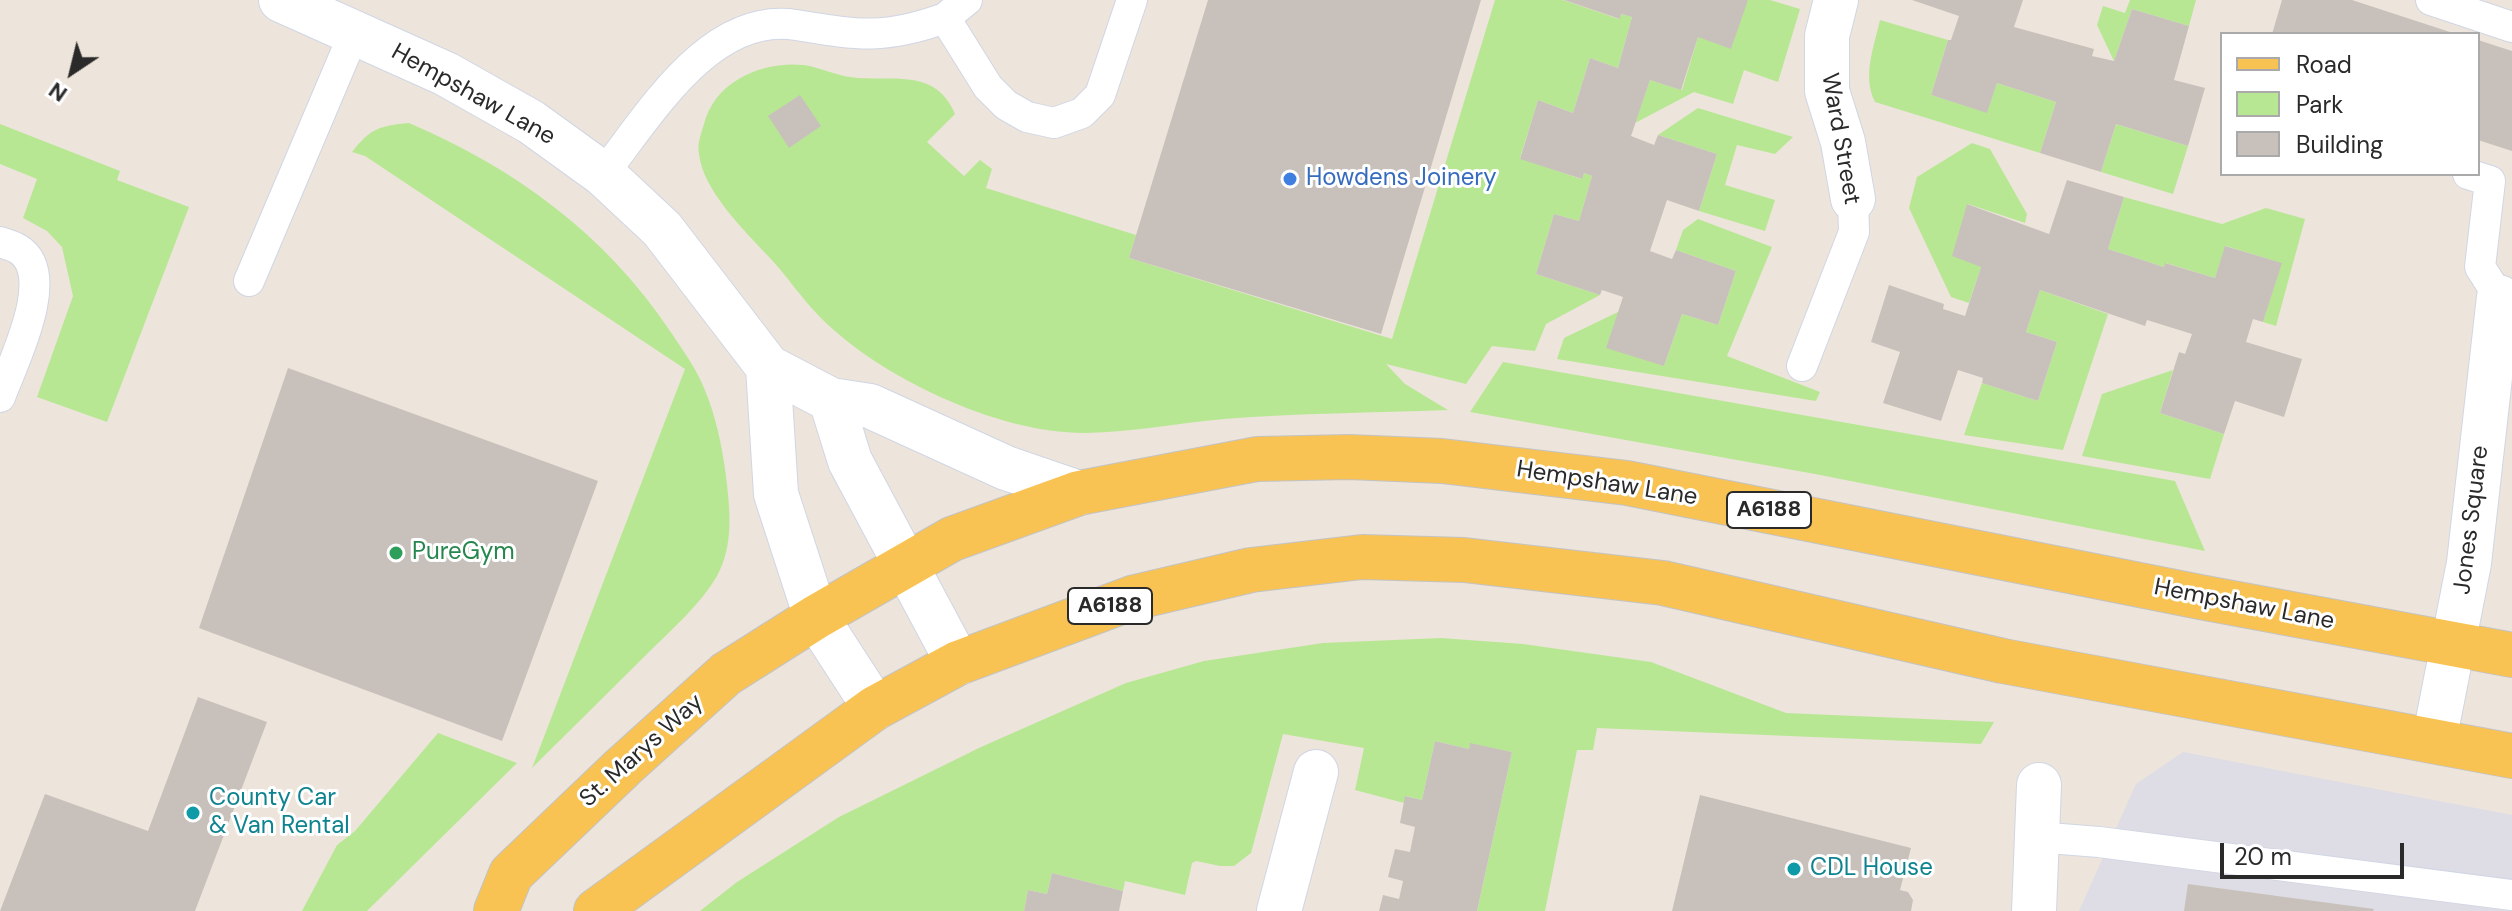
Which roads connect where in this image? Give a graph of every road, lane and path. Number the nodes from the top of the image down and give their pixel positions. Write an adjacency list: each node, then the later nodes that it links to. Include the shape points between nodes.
1 (281, 0): 7 (street, Hempshaw Lane)
2 (1132, 0): 5 (lane, via 1100,95 1082,113 1054,123 1027,117 988,87)
3 (1836, 0): 10 (street, Ward Street, via 1827,36 1827,91)
4 (2447, 3): 6 (lane)
5 (956, 9): 8 (lane, via 908,31 858,35 794,25 744,30 687,70)
6 (2512, 27)
7 (355, 31): 8 (street, Hempshaw Lane, via 531,122); 12 (lane)
8 (603, 174): 15 (street, Hempshaw Lane, via 662,229)
9 (2474, 176): 13 (lane, via 2490,181 2480,267)
10 (1853, 199): 14 (lane, Ward Street, via 1854,232)
11 (0, 242): 16 (lane, via 20,250 36,285 33,308)
12 (249, 281)
13 (2499, 297): 21 (street, Jones Square, via 2469,563)
14 (1802, 366)
15 (768, 367): 17 (street); 20 (street, via 776,494)
16 (0, 397)
17 (831, 400): 18 (street, via 870,406 1006,468); 19 (street, via 850,461)
18 (1079, 493): 19 (main road, Hempshaw Lane / A6188, via 952,539); 21 (main road, Hempshaw Lane / A6188, via 1257,459 1442,461 1627,483)
19 (908, 566): 20 (main road, Hempshaw Lane / A6188); 23 (street)
20 (816, 617): 24 (street); 31 (main road, St. Marys Way / A6188, via 726,674 623,767 511,874)
21 (2452, 645): 22 (main road, Hempshaw Lane / A6188); 25 (street, Jones Square)
22 (2512, 655)
23 (958, 663): 24 (main road, A6188); 25 (main road, A6188, via 1132,598 1251,570 1362,557 1464,560 1663,583 2003,661)
24 (875, 708): 32 (main road, A6188)
25 (2434, 741): 26 (main road, A6188)
26 (2512, 756)
27 (1316, 772): 33 (street)
28 (2039, 785): 29 (street)
29 (2036, 837): 30 (lane); 34 (street)
30 (2512, 895)
31 (496, 911)
32 (596, 911)
33 (1279, 911)
34 (2034, 911)

